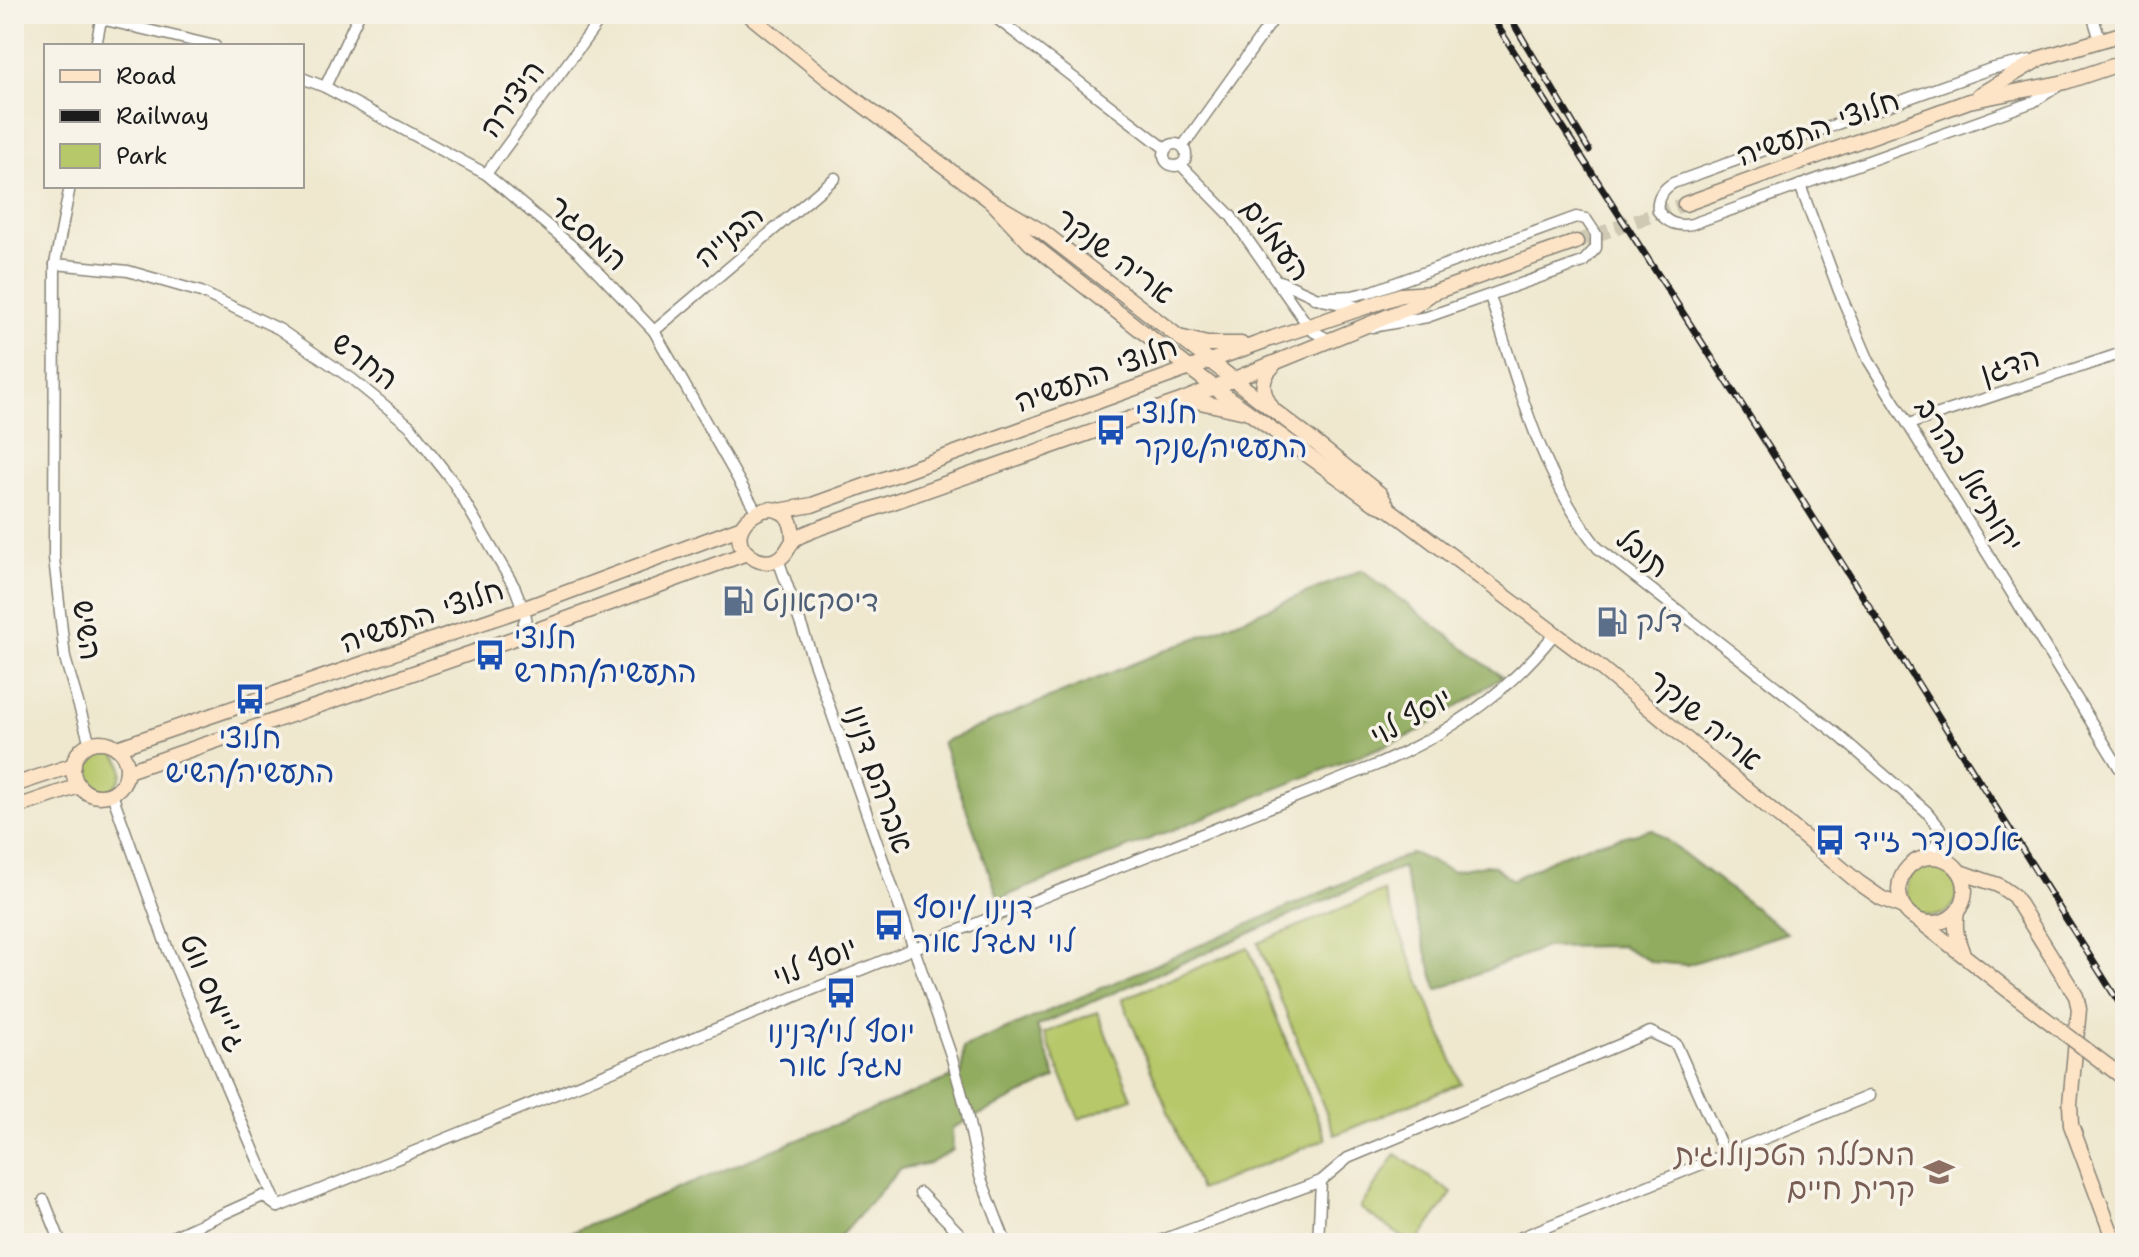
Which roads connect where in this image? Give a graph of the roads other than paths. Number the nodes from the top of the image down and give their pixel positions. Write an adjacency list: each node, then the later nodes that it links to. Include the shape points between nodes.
1 (359, 14): 16 (street)
2 (604, 14): 21 (street, היצירה)
3 (748, 14): 25 (street, אריה שנקר)
4 (991, 14): 19 (street)
5 (1277, 14): 18 (street)
6 (2092, 14): 9 (street)
7 (102, 17): 10 (street); 11 (street)
8 (2125, 33): 9 (street, חלוצי התעשיה)
9 (2100, 40): 12 (street, חלוצי התעשיה)
10 (96, 44)
11 (207, 44)
12 (2041, 58): 17 (street, חלוצי התעשיה); 23 (street, via 1990,69 1673,183 1657,206 1665,219 1687,225)
13 (2125, 62): 15 (street, חלוצי התעשיה)
14 (304, 79): 16 (street, המסגר)
15 (2065, 82): 17 (street, חלוצי התעשיה); 23 (street, via 2033,102)
16 (325, 87): 21 (street, המסגר)
17 (1969, 101): 26 (street, חלוצי התעשיה)
18 (1183, 146): 19 (street); 20 (street, via 1187,156)
19 (1166, 149): 20 (street, via 1167,163)
20 (1181, 165): 29 (street, העמלים, via 1231,216)
21 (486, 174): 36 (street, המסגר, via 579,252)
22 (835, 178): 36 (street, הבנייה)
23 (1800, 185): 49 (street, יקותיאל בהרב, via 1869,361)
24 (70, 188): 28 (street, השיש)
25 (992, 202): 37 (street, אריה שנקר, via 1043,232); 43 (street, אריה שנקר, via 1030,243)
26 (1685, 204)
27 (1576, 242): 30 (street, חלוצי התעשיה)
28 (55, 264): 57 (street, החרש, via 128,271 201,292 279,329 352,379 410,426 453,482); 60 (street, השיש, via 54,558 65,658)
29 (1278, 280): 32 (street); 34 (street, העמלים)
30 (1432, 293): 33 (street, חלוצי התעשיה, via 1401,295); 35 (street, חלוצי התעשיה)
31 (1490, 296): 32 (street, via 1583,262 1597,245 1592,226 1576,217 1373,291); 35 (street, via 1427,317); 69 (street, תובל, via 1537,443 1598,548 1837,734 1931,816)
32 (1314, 298): 33 (street)
33 (1365, 307): 34 (street, חלוצי התעשיה)
34 (1308, 327): 38 (street, חלוצי התעשיה); 39 (street, העמלים)
35 (1362, 328): 39 (street, חלוצי התעשיה)
36 (654, 331): 51 (street, המסגר)
37 (1178, 337): 38 (street, via 1225,345); 41 (street, אריה שנקר)
38 (1273, 338): 41 (street, חלוצי התעשיה)
39 (1331, 341): 42 (street, חלוצי התעשיה)
40 (2125, 352): 49 (street, הדגן)
41 (1208, 361): 43 (street, חלוצי התעשיה); 44 (street, אריה שנקר)
42 (1276, 363): 44 (street, חלוצי התעשיה); 47 (street, via 1262,387)
43 (1189, 367): 45 (street, אריה שנקר); 52 (street, חלוצי התעשיה, via 812,505)
44 (1234, 380): 45 (street, חלוצי התעשיה); 47 (street, אריה שנקר)
45 (1215, 388): 46 (street, חלוצי התעשיה); 48 (street, אריה שנקר)
46 (1183, 400): 48 (street, via 1220,404); 54 (street, חלוצי התעשיה)
47 (1274, 411): 50 (street, אריה שנקר, via 1380,494)
48 (1259, 419): 50 (street, אריה שנקר)
49 (1909, 424): 64 (street, יקותיאל בהרב)
50 (1389, 509): 58 (street, אריה שנקר)
51 (756, 511): 52 (street, חלוצי התעשיה); 53 (street, חלוצי התעשיה)
52 (779, 511): 54 (street, via 791,523)
53 (742, 527): 55 (street); 57 (street, חלוצי התעשיה)
54 (793, 540): 56 (street, חלוצי התעשיה)
55 (747, 553): 56 (street, via 762,561); 59 (street, חלוצי התעשיה)
56 (778, 559): 80 (street, אברהם דנינו)
57 (525, 608): 59 (street, via 524,624); 61 (street, חלוצי התעשיה)
58 (1555, 633): 75 (street, אריה שנקר); 80 (street, יוסף לוי, via 1506,685 1419,747)
59 (515, 638): 63 (street, חלוצי התעשיה)
60 (90, 744): 61 (street, חלוצי התעשיה); 62 (street)
61 (117, 748): 63 (street)
62 (74, 765): 65 (street); 66 (street)
63 (128, 771): 67 (street)
64 (2125, 777)
65 (14, 785)
66 (79, 786): 67 (street, via 90,795); 68 (street)
67 (112, 794): 88 (street, ג'יימס ווט, via 168,950)
68 (14, 808)
69 (1942, 833): 70 (street); 71 (street, תובל)
70 (1923, 858): 71 (street); 73 (street, via 1907,868)
71 (1948, 861): 72 (street)
72 (1960, 872): 74 (street); 76 (street)
73 (1899, 884): 75 (street); 77 (street)
74 (1998, 885): 76 (street, via 1977,886); 96 (street, via 2020,904 2076,996 2071,1125)
75 (1868, 890): 77 (street, אריה שנקר)
76 (1965, 898): 78 (street)
77 (1903, 907): 79 (street)
78 (1957, 912): 79 (street, via 1941,923); 81 (street)
79 (1921, 922): 81 (street)
80 (912, 949): 88 (street, יוסף לוי); 92 (street, אברהם דנינו, via 951,1055 980,1176)
81 (1963, 955): 82 (street, bridge)
82 (2125, 1079)
83 (1869, 1096): 84 (street)
84 (1725, 1154): 85 (street, via 1676,1044 1650,1032 1348,1158); 95 (street)
85 (1321, 1181): 93 (street); 94 (street)
86 (920, 1193): 91 (street)
87 (44, 1200): 89 (street)
88 (278, 1207): 90 (street, יוסף לוי, via 263,1196)
89 (61, 1243)
90 (159, 1243)
91 (963, 1243)
92 (1006, 1243)
93 (1154, 1243)
94 (1318, 1243)
95 (1507, 1243)
96 (2115, 1243)

